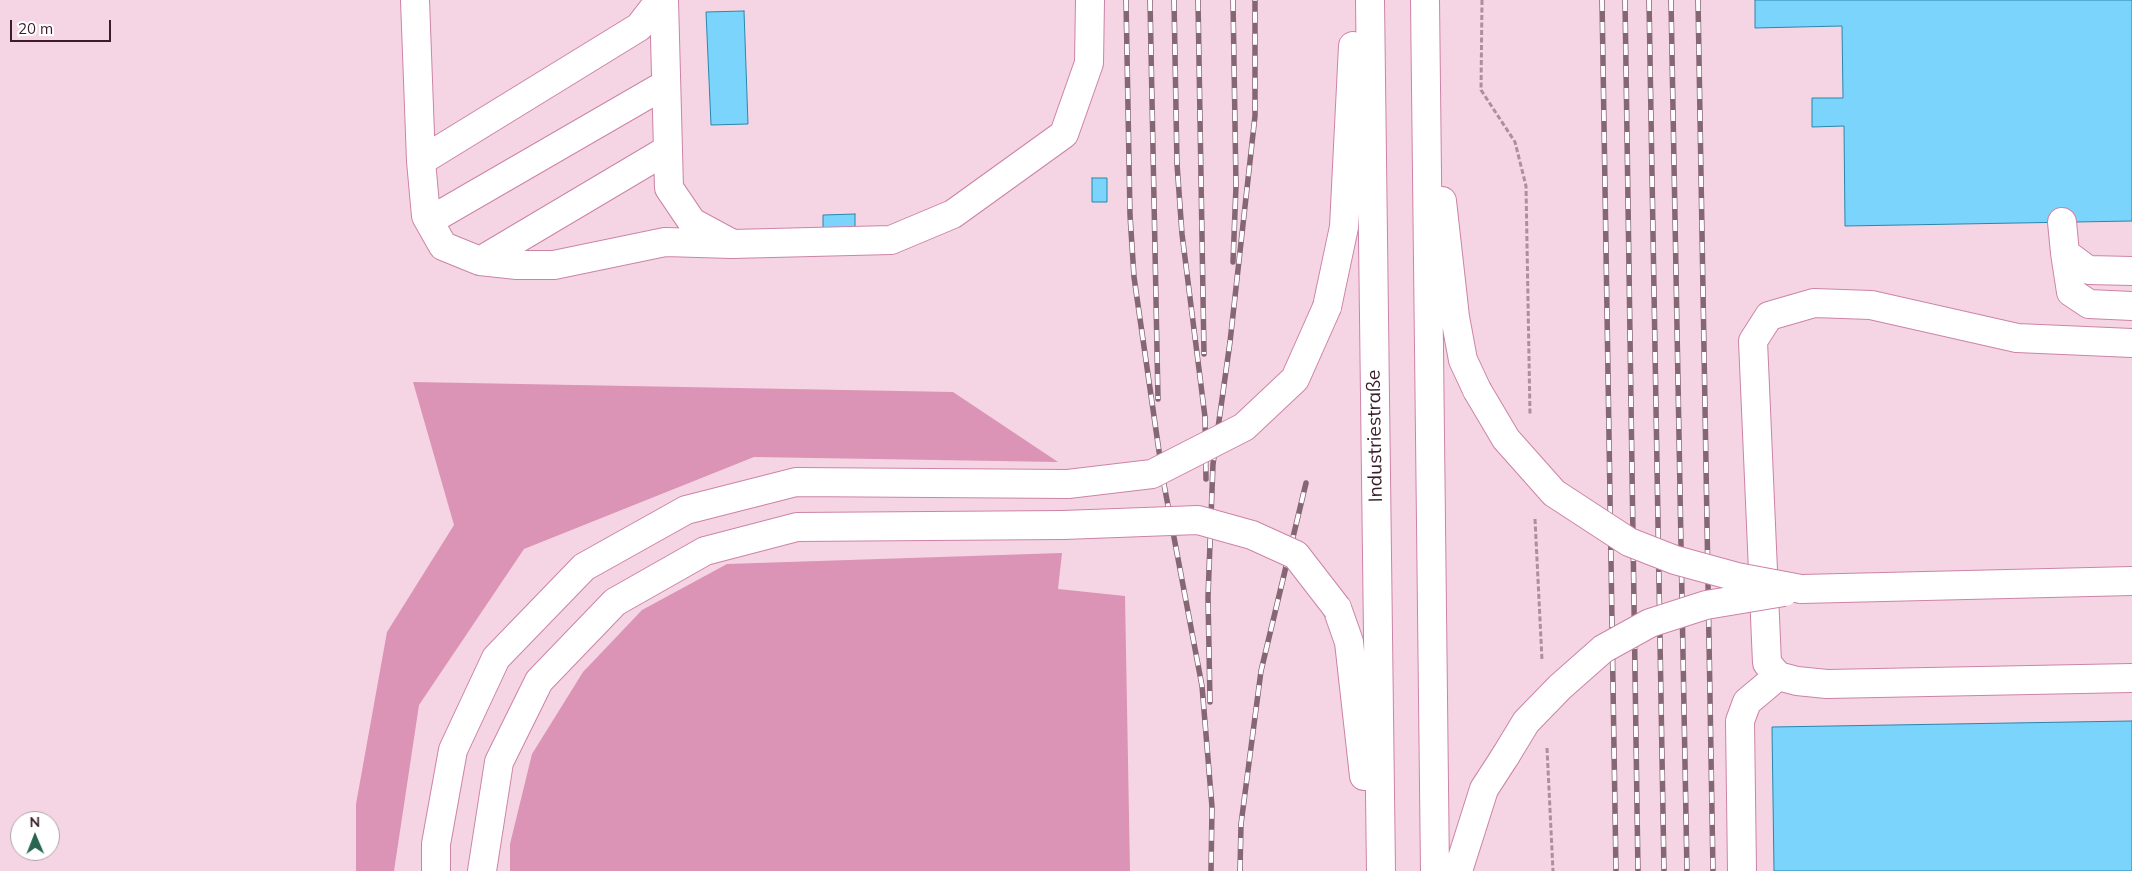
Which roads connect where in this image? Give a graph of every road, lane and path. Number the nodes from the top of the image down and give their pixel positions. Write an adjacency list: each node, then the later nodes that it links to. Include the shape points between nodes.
1 (415, 0): 12 (main road)
2 (660, 0): 12 (main road, via 638,27)
3 (664, 0): 10 (main road)
4 (1090, 0): 15 (main road, via 1089,63 1064,134 953,214 890,240)
5 (1356, 0): 29 (main road, bridge, via 1344,227 1327,307 1295,379 1244,427 1152,474 1068,484 796,482 686,510 584,567 496,658 453,750 436,844)
6 (1370, 0): 32 (main road, Industriestraße)
7 (1425, 0): 9 (main road)
8 (1482, 0): 21 (path, via 1481,90 1515,142 1526,186)
9 (1424, 45): 24 (main road, bridge, via 1455,317 1463,360 1506,438 1554,493 1628,542 1675,560 1737,577); 33 (main road)
10 (666, 84): 11 (main road); 13 (main road)
11 (667, 150): 15 (main road, via 669,188 692,222); 17 (main road)
12 (421, 161): 13 (main road)
13 (429, 221): 17 (main road, via 443,246)
14 (2062, 222): 16 (main road)
15 (732, 244): 17 (main road, via 665,242 554,265)
16 (2065, 253): 18 (main road, via 2088,270); 19 (main road, via 2071,292 2089,304)
17 (480, 261)
18 (2132, 271)
19 (2132, 306)
20 (2132, 343): 26 (main road, via 2017,338 1871,305 1814,303 1769,316 1753,341 1754,399 1767,663)
21 (1530, 421)
22 (1535, 509): 25 (path)
23 (2132, 581): 24 (main road)
24 (1801, 589): 34 (main road, bridge, via 1706,605 1650,623 1603,649 1526,722 1484,789)
25 (1543, 666)
26 (1778, 676): 27 (main road, via 1827,684); 36 (main road, via 1747,702 1740,721)
27 (2132, 678)
28 (1547, 744): 35 (path)
29 (436, 871)
30 (482, 871): 31 (main road, bridge, via 499,762 539,681 614,602 705,552 797,527 1063,525 1198,520 1252,535 1296,555 1337,608 1349,642)
31 (1375, 871)
32 (1381, 871)
33 (1435, 871)
34 (1458, 871)
35 (1553, 871)
36 (1742, 871)

